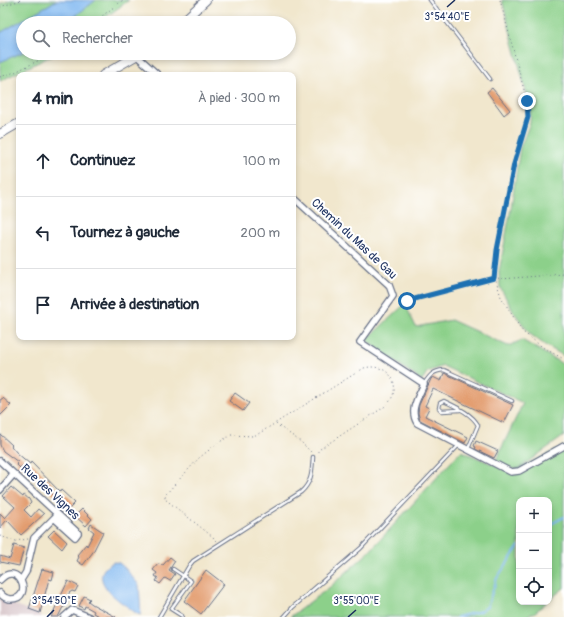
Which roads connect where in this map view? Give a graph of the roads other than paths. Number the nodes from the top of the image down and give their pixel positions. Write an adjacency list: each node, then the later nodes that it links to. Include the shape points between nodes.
1 (206, 0): 3 (street)
2 (430, 0): 8 (lane)
3 (189, 16)
4 (129, 60): 6 (street)
5 (144, 60): 7 (street)
6 (108, 72)
7 (155, 72)
8 (490, 79)
9 (16, 125): 10 (street)
10 (0, 134)
11 (296, 200): 12 (street, Chemin du Mas de Gau, via 389,284 393,296 360,342)
12 (424, 384): 13 (lane, via 436,370 444,370); 15 (street, via 413,410 417,423)
13 (512, 401)
14 (460, 410): 14 (lane, via 444,401 440,403 439,408 442,411); 17 (lane, via 468,414 478,425)
15 (460, 445): 17 (street); 31 (lane, via 361,548)
16 (564, 446): 17 (street, via 519,471 512,472)
17 (468, 449)
18 (313, 457): 23 (lane, via 308,486 194,562)
19 (0, 461): 20 (street, Rue des Vignes)
20 (14, 474): 21 (street); 25 (street, Rue des Vignes, via 56,516 34,538 26,572)
21 (0, 490)
22 (173, 568): 23 (lane)
23 (184, 576): 27 (lane, via 191,581 171,609); 30 (lane)
24 (0, 580): 25 (street, via 10,574)
25 (21, 580): 26 (street, via 22,591 17,597 9,599)
26 (0, 593)
27 (182, 616)
28 (64, 617): 29 (street, via 72,610)
29 (88, 617)
30 (159, 617)
31 (284, 617)

